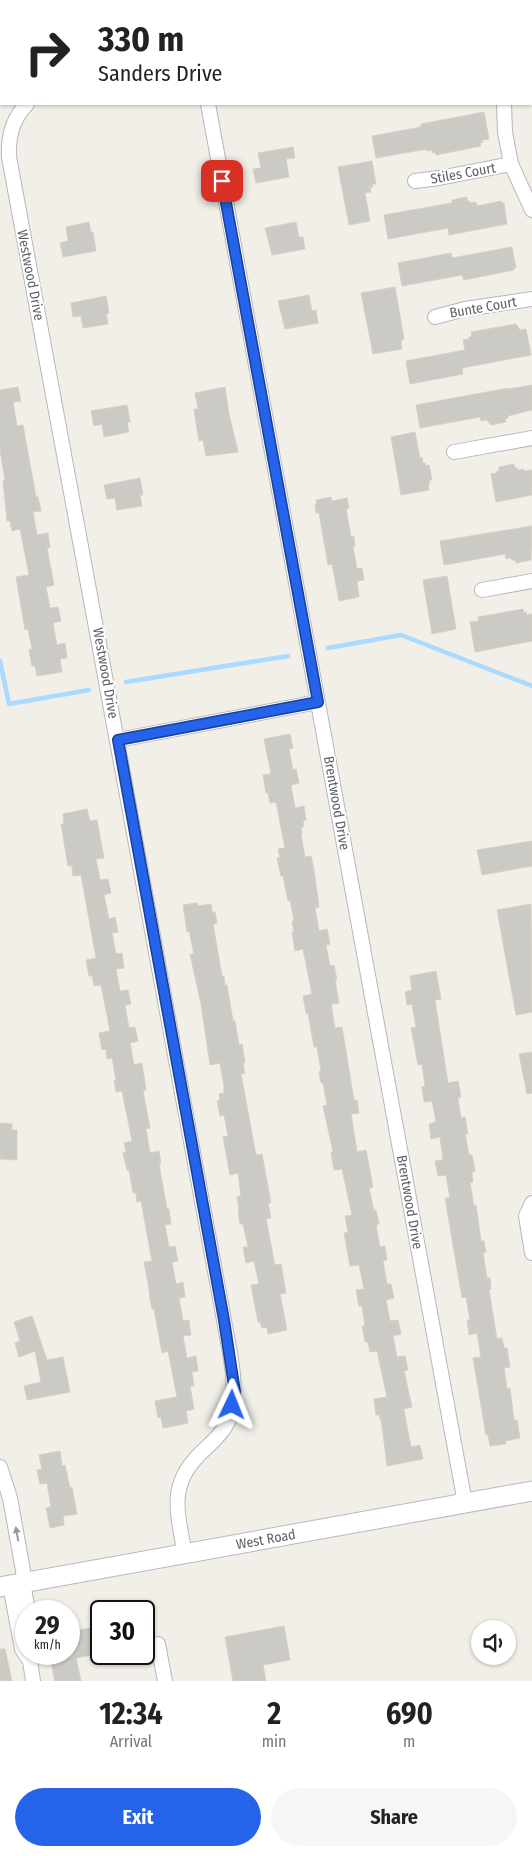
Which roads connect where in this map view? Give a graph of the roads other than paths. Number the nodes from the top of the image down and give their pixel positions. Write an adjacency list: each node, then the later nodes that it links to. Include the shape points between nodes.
1 (27, 105): 14 (street, Westwood Drive, via 15,120 9,157)
2 (208, 105): 13 (street, Brentwood Drive)
3 (504, 105): 4 (street)
4 (511, 164): 5 (street, Stiles Court); 6 (street)
5 (415, 181)
6 (532, 210)
7 (532, 299): 8 (street, Bunte Court)
8 (435, 317)
9 (532, 438): 10 (street)
10 (454, 452)
11 (532, 581): 12 (street)
12 (482, 590)
13 (318, 702): 14 (street); 20 (street, Brentwood Drive)
14 (118, 740): 21 (street, Westwood Drive, via 235,1392 224,1430 189,1465 178,1486 178,1514)
15 (532, 1204): 16 (street, via 526,1216)
16 (532, 1253)
17 (0, 1454): 18 (street)
18 (0, 1468): 22 (street, one-way to 18, via 10,1498)
19 (532, 1491): 20 (main road, West Road)
20 (465, 1503): 21 (main road, West Road)
21 (185, 1555): 22 (main road, West Road)
22 (15, 1584): 23 (street); 24 (street)
23 (17, 1600)
24 (23, 1600)
25 (158, 1644): 28 (street)
26 (32, 1665): 27 (street)
27 (33, 1681)
28 (165, 1681)

